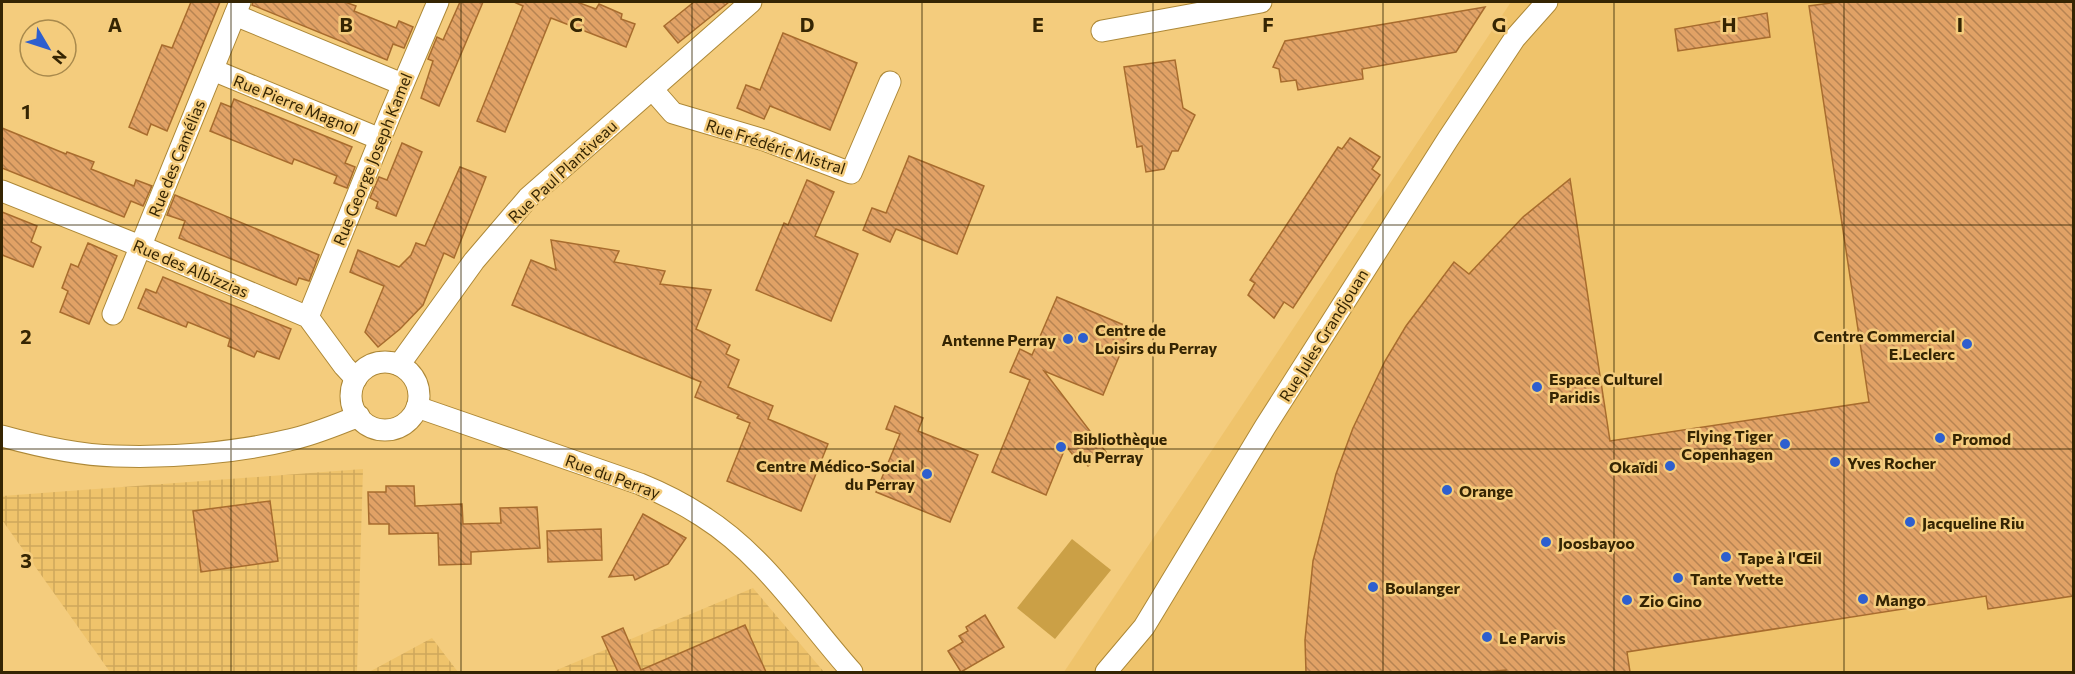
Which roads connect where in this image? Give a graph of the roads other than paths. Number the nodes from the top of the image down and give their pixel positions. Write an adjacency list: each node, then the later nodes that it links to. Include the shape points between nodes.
1 (438, 2): 9 (street, Rue George Joseph Kamel)
2 (751, 2): 10 (street, Rue Paul Plantiveau)
3 (1261, 2): 6 (street)
4 (1547, 2): 22 (street, Rue Jules Grandjouan, via 1515,38 1448,139 1144,627)
5 (238, 8): 7 (street, Rue des Camélias); 9 (street)
6 (1102, 31)
7 (213, 70): 11 (street, Rue Pierre Magnol); 13 (street, Rue des Camélias)
8 (890, 82): 10 (street, Rue Frédéric Mistral, via 851,173 764,140 673,113)
9 (402, 84): 11 (street, Rue George Joseph Kamel)
10 (652, 89): 16 (street, Rue Paul Plantiveau, via 528,198 474,261)
11 (380, 138): 15 (street, Rue George Joseph Kamel)
12 (2, 190): 13 (street, Rue des Albizzias)
13 (140, 246): 14 (street, Rue des Camélias); 15 (street, Rue des Albizzias)
14 (113, 315)
15 (308, 317): 17 (street)
16 (399, 365): 17 (street, via 374,363); 18 (street, via 417,382)
17 (356, 379): 19 (street, via 351,397)
18 (417, 407): 19 (street, via 406,423 391,429 373,427); 21 (street, Rue du Perray, via 640,484 704,516 776,581)
19 (359, 416): 20 (street, via 288,441 172,455 75,452)
20 (2, 436)
21 (852, 672)
22 (1106, 672)

